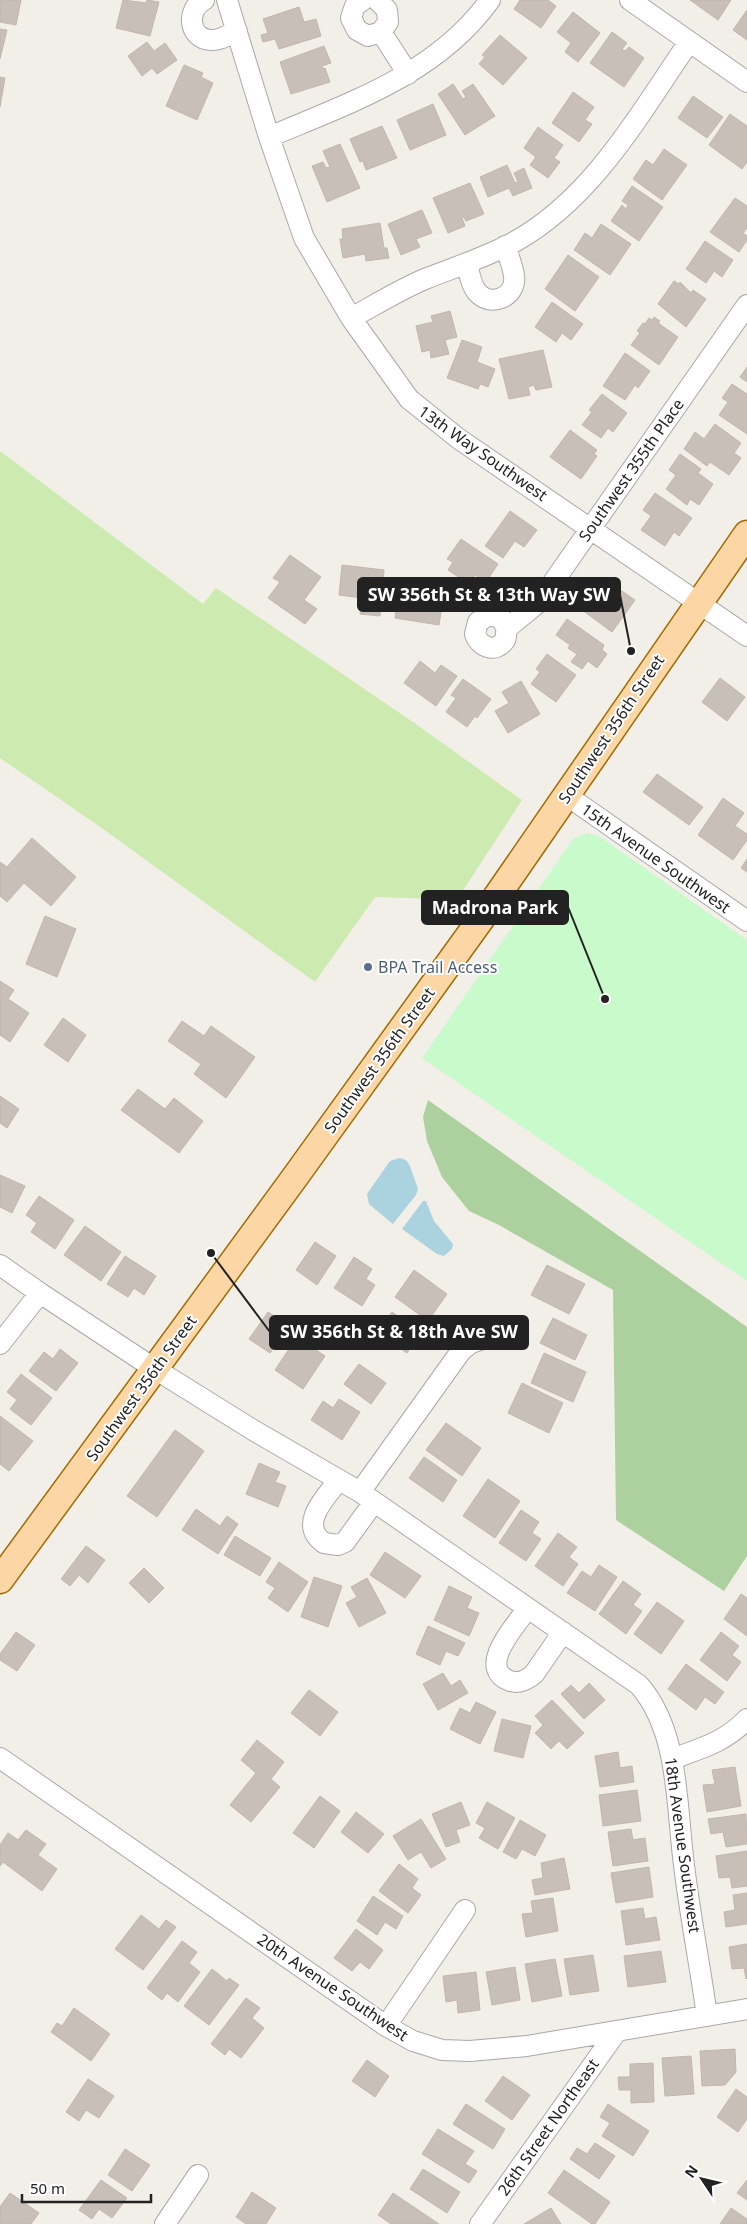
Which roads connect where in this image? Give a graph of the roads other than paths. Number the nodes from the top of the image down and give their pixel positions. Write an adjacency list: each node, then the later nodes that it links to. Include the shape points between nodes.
1 (204, 0): 7 (street, via 192,15 191,22 198,35 218,40)
2 (227, 0): 7 (street, 13th Way Southwest)
3 (363, 0): 8 (street, via 352,12 353,24 368,36)
4 (377, 0): 8 (street, via 389,16)
5 (490, 0): 10 (street, via 455,41)
6 (630, 0): 9 (street)
7 (236, 31): 12 (street, 13th Way Southwest)
8 (380, 32): 10 (street)
9 (689, 42): 11 (street); 13 (street, via 609,158 548,219)
10 (408, 74): 12 (street, via 371,94)
11 (747, 82)
12 (269, 137): 16 (street, 13th Way Southwest, via 304,238)
13 (505, 246): 14 (street); 14 (street, via 514,284 511,291 499,299 478,294)
14 (467, 263): 16 (street, via 423,280)
15 (747, 305): 17 (street, Southwest 355th Place)
16 (351, 318): 17 (street, 13th Way Southwest, via 409,399 460,439)
17 (590, 528): 19 (street, 13th Way Southwest); 20 (street, Southwest 355th Place, via 540,601)
18 (747, 534): 19 (main road, Southwest 356th Street)
19 (698, 602): 21 (street, 13th Way Southwest); 22 (main road, Southwest 356th Street)
20 (507, 629)
21 (747, 636)
22 (566, 795): 23 (street, 15th Avenue Southwest); 28 (main road, Southwest 356th Street)
23 (747, 920)
24 (0, 1265): 25 (street, 18th Avenue Southwest)
25 (40, 1293): 27 (street); 28 (street, 18th Avenue Southwest)
26 (483, 1339): 30 (street, via 461,1351)
27 (0, 1344)
28 (155, 1369): 29 (street, 18th Avenue Southwest); 31 (main road, Southwest 356th Street)
29 (339, 1480): 30 (street, 18th Avenue Southwest); 30 (street, via 313,1518 314,1532 324,1543 338,1545 345,1542)
30 (367, 1497): 32 (street, 18th Avenue Southwest)
31 (0, 1580)
32 (528, 1608): 33 (street, 18th Avenue Southwest); 33 (street, via 496,1655 497,1669 507,1680 529,1679)
33 (563, 1632): 36 (street, 18th Avenue Southwest, via 639,1685 652,1700)
34 (747, 1719): 36 (street, via 736,1731 714,1744)
35 (0, 1758): 40 (street, 20th Avenue Southwest)
36 (672, 1758): 39 (street, 18th Avenue Southwest, via 684,1867)
37 (465, 1910): 40 (street)
38 (747, 2009): 39 (street, 20th Avenue Southwest)
39 (707, 2016): 41 (street, 20th Avenue Southwest)
40 (386, 2026): 41 (street, 20th Avenue Southwest, via 414,2042 442,2050 470,2051 527,2046)
41 (617, 2031): 44 (street, 26th Street Northeast)
42 (198, 2176): 43 (street)
43 (165, 2224)
44 (480, 2224)

